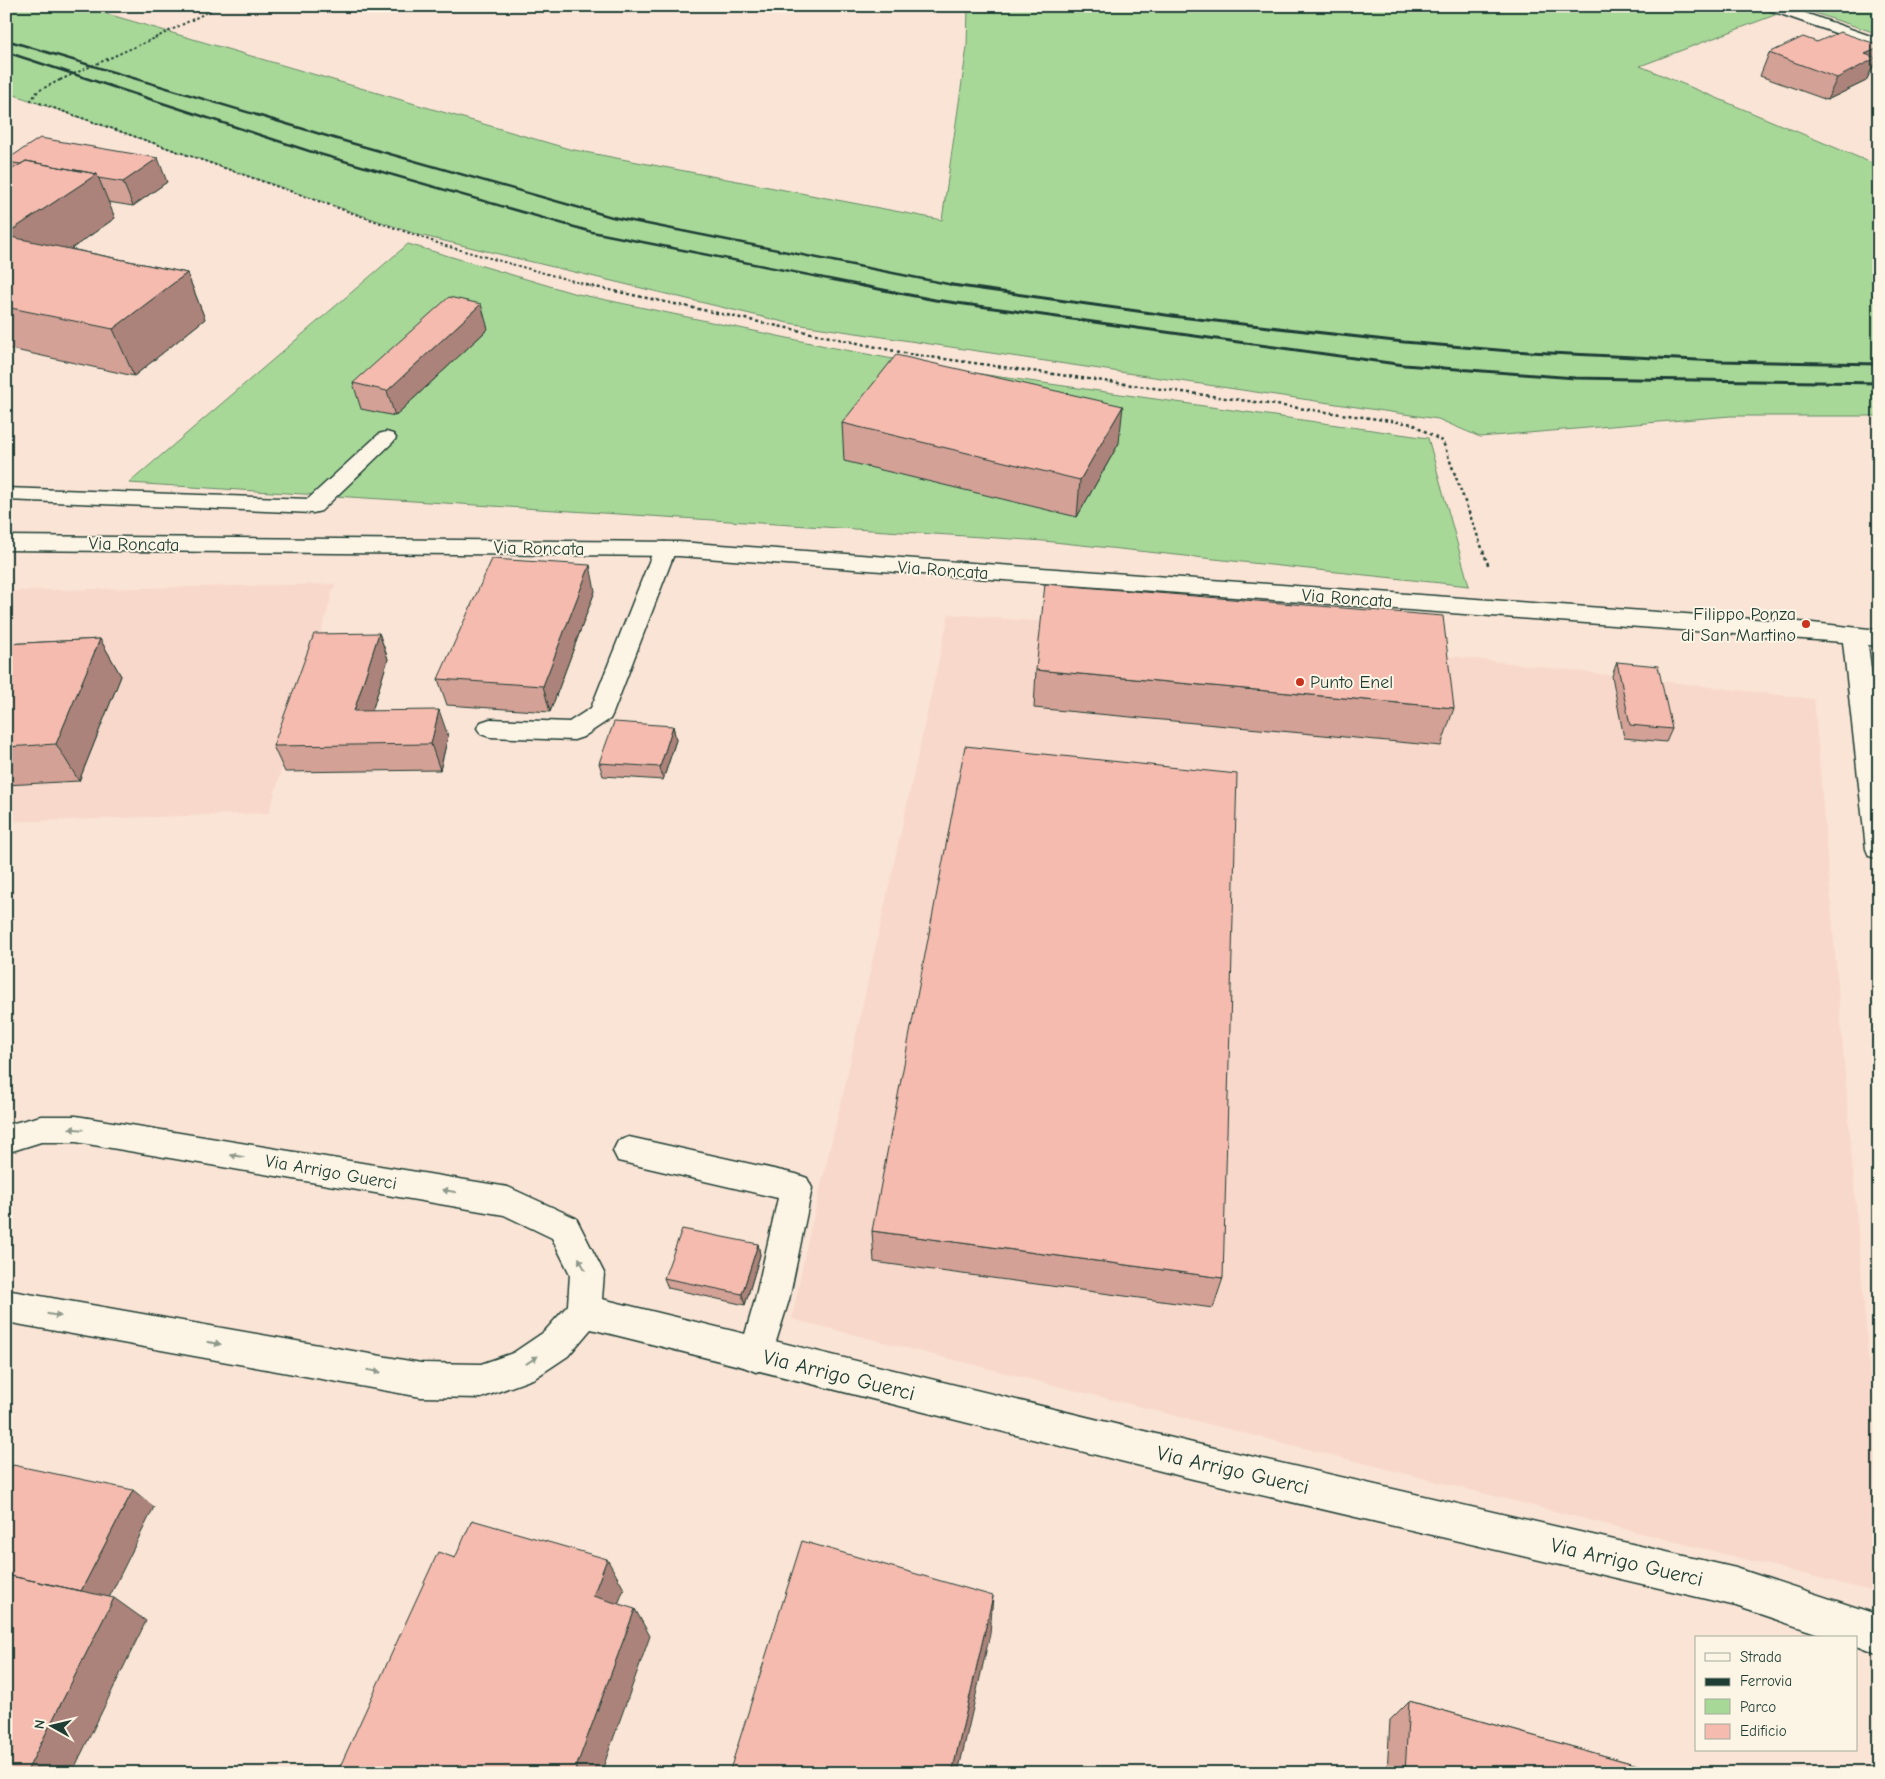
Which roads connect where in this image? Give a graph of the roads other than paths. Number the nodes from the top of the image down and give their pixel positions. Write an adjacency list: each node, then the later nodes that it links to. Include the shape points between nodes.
1 (1771, 6): 2 (street)
2 (1879, 44)
3 (386, 438): 4 (street, via 313,506)
4 (6, 494)
5 (6, 543): 6 (street, Via Roncata)
6 (665, 549): 7 (street, Via Roncata); 9 (street, via 602,713 574,731)
7 (1853, 635): 8 (street, Via Roncata); 10 (street)
8 (1879, 638)
9 (490, 728)
10 (1879, 849)
11 (6, 1139): 14 (street, Via Arrigo Guerci, one-way to 11, via 587,1273 564,1228 508,1201 76,1128 41,1129)
12 (629, 1151): 15 (street, via 796,1188 772,1300)
13 (6, 1306): 14 (street, one-way to 14, via 421,1380 481,1381 523,1366 556,1344)
14 (584, 1311): 15 (street, Via Arrigo Guerci)
15 (756, 1355): 16 (street, Via Arrigo Guerci, via 1736,1587)
16 (1879, 1636)

